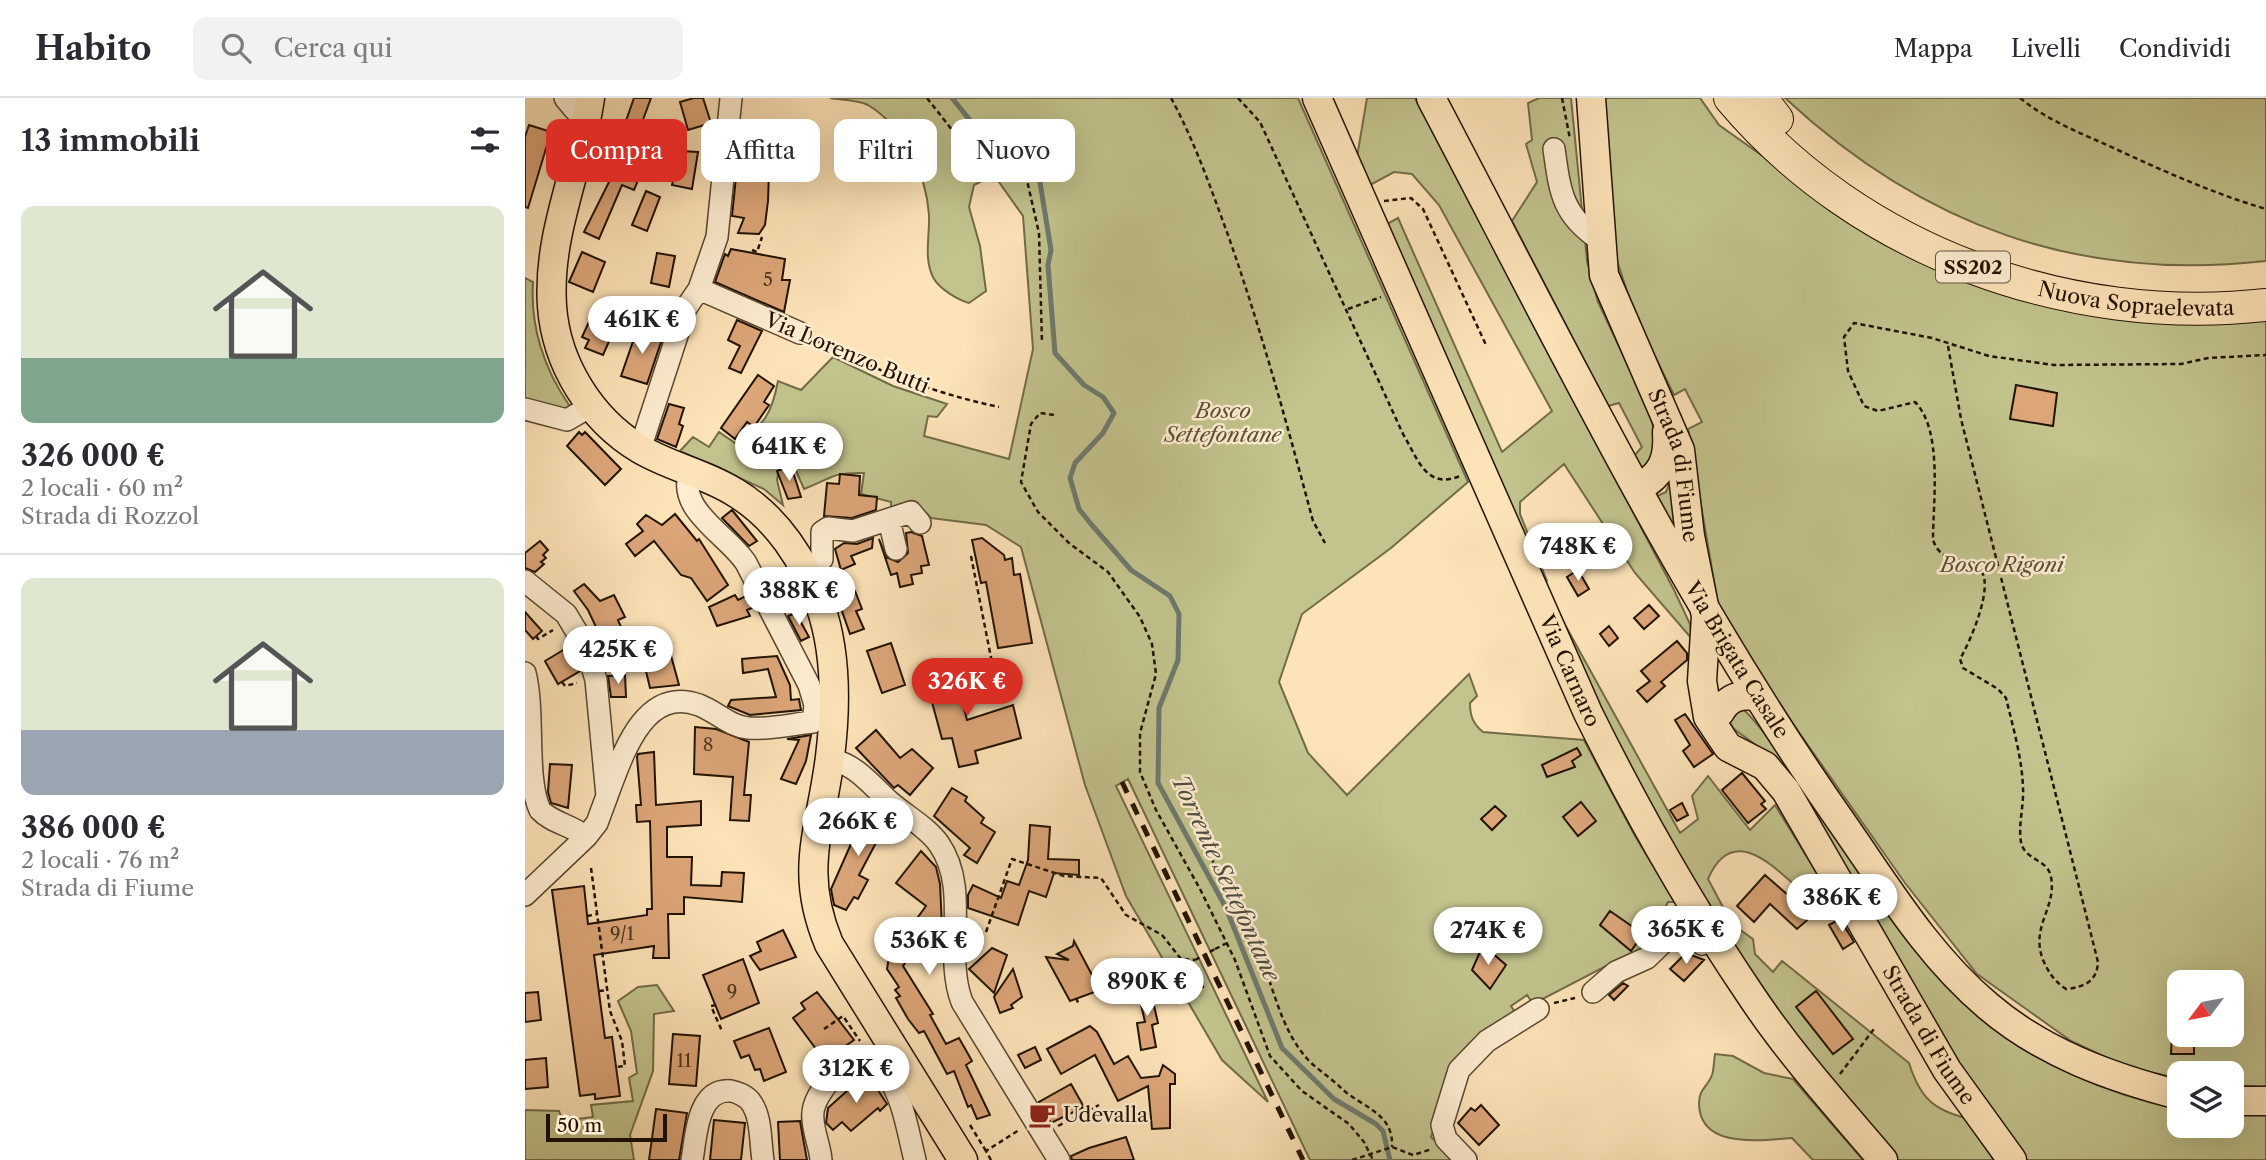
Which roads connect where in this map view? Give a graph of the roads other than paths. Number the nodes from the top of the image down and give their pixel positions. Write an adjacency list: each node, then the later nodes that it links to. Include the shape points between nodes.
1 (565, 98): 7 (street, via 575,110)
2 (731, 98): 12 (street, via 717,237)
3 (1317, 98): 35 (main road, Via Carnaro, via 1605,748)
4 (1431, 98): 20 (main road, Via Brigata Casale)
5 (1591, 98): 10 (main road, Strada di Fiume)
6 (1727, 98): 8 (highway, Nuova Sopraelevata / SS202)
7 (589, 106): 15 (main road, via 561,214 552,305 564,360)
8 (1765, 113): 11 (highway, Nuova Sopraelevata / SS202, via 1882,201 1967,244 2017,262 2095,282 2138,286 2185,290); 13 (highway, Nuova Sopraelevata / SS202, via 1835,193 1913,242 2008,281 2094,302 2189,310)
9 (1555, 149): 10 (street, via 1565,203 1578,224)
10 (1600, 240): 17 (main road, Strada di Fiume, via 1611,296)
11 (2266, 285)
12 (699, 289): 14 (street, Via Lorenzo Butti); 18 (street, via 686,307)
13 (2266, 305)
14 (800, 333)
15 (591, 406): 16 (street, via 567,420); 18 (main road)
16 (525, 409)
17 (1665, 412): 20 (main road, via 1665,464 1658,475); 26 (main road, Strada di Fiume, via 1680,450 1690,536)
18 (640, 449): 19 (main road)
19 (690, 472): 24 (main road, via 736,493 760,512 782,534); 32 (street, via 688,498 746,563 809,685 815,705 813,722 746,727 695,704 661,706 649,711 639,727)
20 (1638, 488): 26 (main road, Via Brigata Casale)
21 (890, 520): 22 (street, via 911,512); 23 (street); 24 (street, via 853,531 828,528 822,532 822,559)
22 (920, 523)
23 (896, 549)
24 (806, 572): 30 (main road, via 821,607 830,649 834,690)
25 (525, 581): 32 (street, via 566,614 587,649 596,680)
26 (1706, 615): 28 (main road, Via Brigata Casale); 29 (main road); 31 (main road, Strada di Fiume, via 1702,681 1708,716 1728,747)
27 (525, 673): 33 (street, via 526,763 532,800 552,819)
28 (1755, 696): 29 (main road, via 1732,699); 38 (main road, Via Brigata Casale, via 1909,918 1961,982 1990,1008 2064,1056 2127,1082)
29 (1720, 712): 31 (main road, via 1730,733)
30 (830, 760): 42 (main road, via 812,860 818,919 835,953); 48 (street, via 855,768 925,829 946,855 954,904 954,981 972,1020)
31 (1765, 766): 51 (main road, Strada di Fiume, via 1786,792 1947,1069)
32 (607, 796): 33 (street)
33 (586, 837): 34 (street)
34 (525, 895)
35 (1713, 938): 36 (street, via 1702,944 1678,928 1647,958 1616,972); 50 (main road, Via Carnaro, via 1751,996)
36 (1593, 992)
37 (1538, 1009): 49 (street, via 1487,1041 1459,1070 1442,1125 1446,1139)
38 (2167, 1092)
39 (2244, 1101): 40 (main road)
40 (2266, 1101)
41 (907, 1131): 45 (street, via 887,1074 863,1058 850,1064 820,1095 813,1112); 46 (street); 47 (street)
42 (975, 1156)
43 (692, 1160): 44 (street, via 702,1108 710,1097 733,1091 751,1101)
44 (763, 1160)
45 (821, 1160)
46 (906, 1160)
47 (915, 1160)
48 (1059, 1160)
49 (1466, 1160)
50 (1883, 1160)
51 (2013, 1160)

